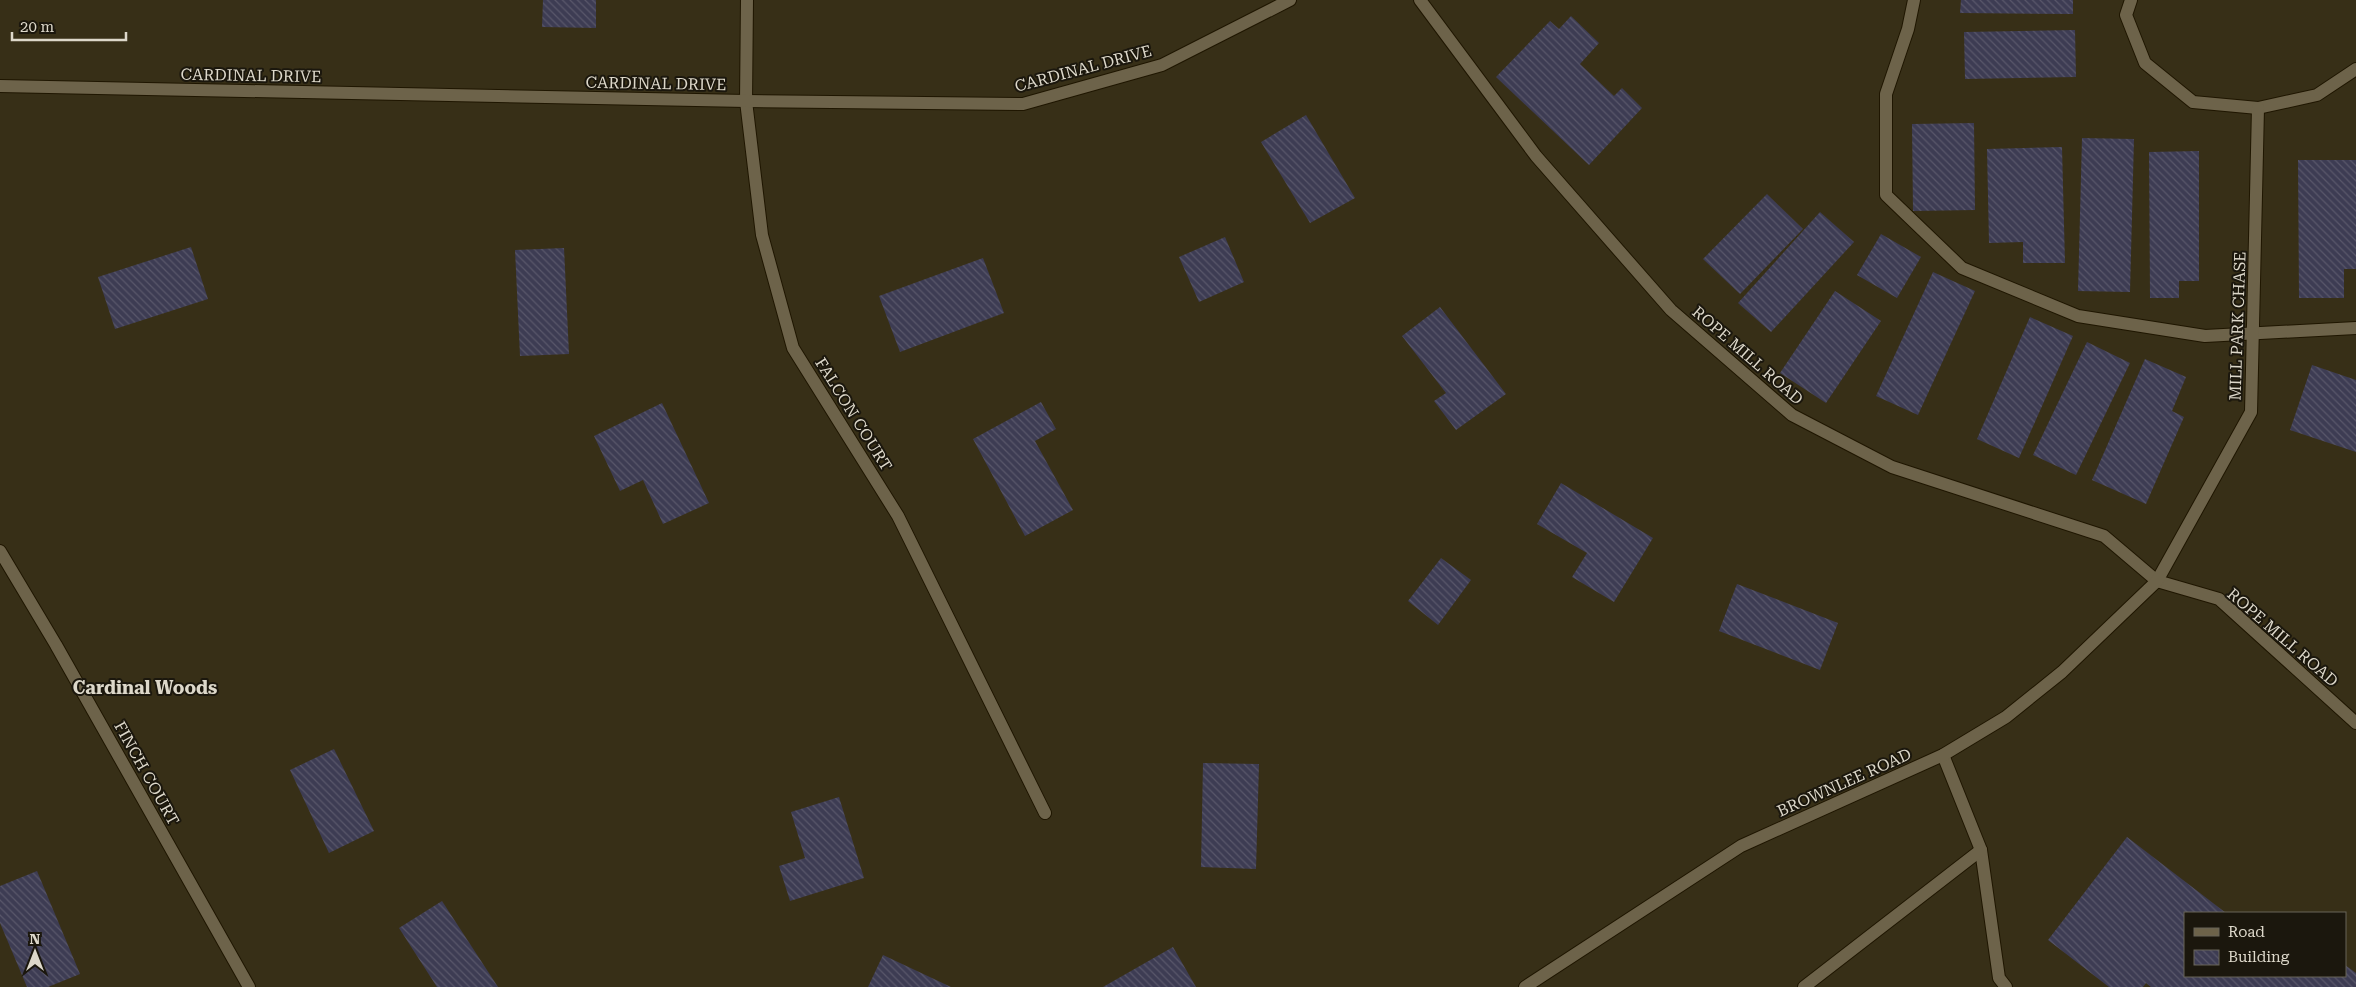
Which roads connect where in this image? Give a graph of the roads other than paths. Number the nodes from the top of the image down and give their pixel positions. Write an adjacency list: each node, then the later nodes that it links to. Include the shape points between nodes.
1 (747, 0): 8 (street, FALCON COURT)
2 (1290, 0): 8 (street, CARDINAL DRIVE, via 1162,65 1023,104)
3 (1420, 0): 13 (street, ROPE MILL ROAD, via 1536,156 1665,303 1792,415 1892,466 2104,536)
4 (1914, 0): 11 (street, via 1908,29 1886,94 1886,195 1962,268 2078,316 2205,336)
5 (2130, 0): 9 (street, via 2126,15 2145,63 2193,102)
6 (2356, 69): 9 (street, via 2317,95)
7 (0, 86): 8 (street, CARDINAL DRIVE)
8 (746, 101): 16 (street, FALCON COURT, via 762,236 793,348 898,516)
9 (2258, 108): 11 (street, MILL PARK CHASE)
10 (2356, 328): 11 (street)
11 (2254, 333): 13 (street, MILL PARK CHASE, via 2251,412)
12 (0, 551): 18 (street, FINCH COURT)
13 (2157, 581): 14 (street, ROPE MILL ROAD, via 2219,600); 15 (street, BROWNLEE ROAD, via 2062,672 2006,717)
14 (2356, 723)
15 (1943, 754): 17 (street); 19 (street, BROWNLEE ROAD, via 1741,846)
16 (1045, 813)
17 (1981, 850): 20 (street); 21 (street, via 1999,978)
18 (249, 987)
19 (1525, 987)
20 (1804, 987)
21 (2006, 987)

